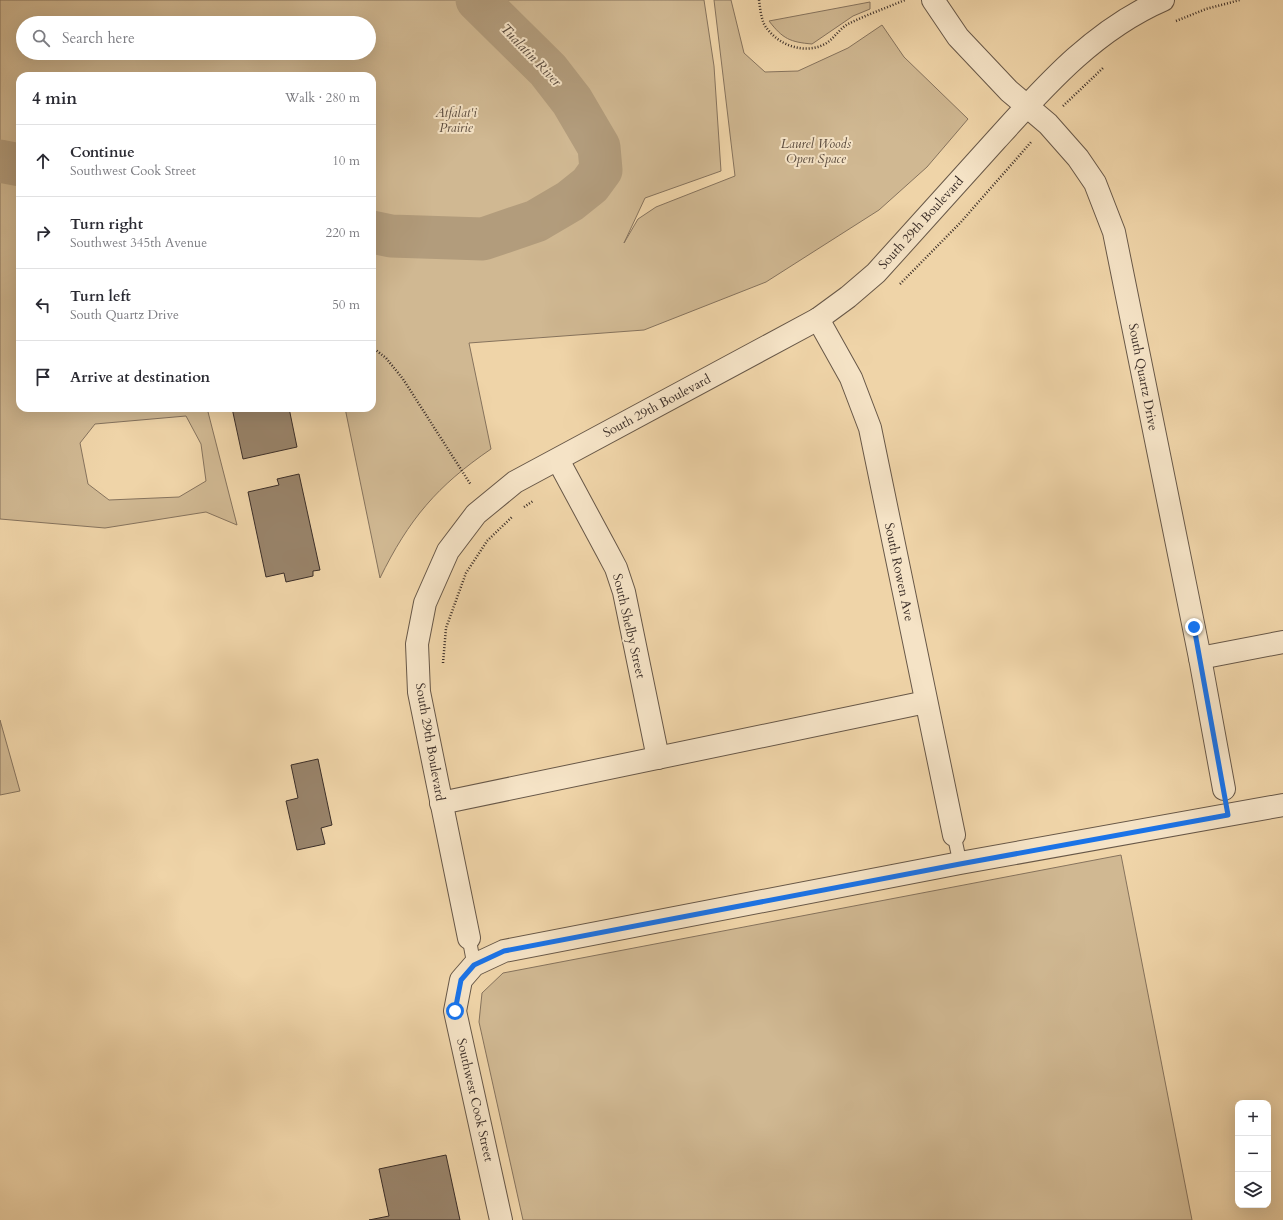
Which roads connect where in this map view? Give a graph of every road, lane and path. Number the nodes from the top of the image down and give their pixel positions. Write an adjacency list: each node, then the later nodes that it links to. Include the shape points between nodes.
1 (759, 0): 2 (path, via 764,24 779,40 791,46 810,49 826,43 848,24)
2 (905, 0)
3 (933, 0): 8 (street, South Quartz Drive, via 958,37)
4 (1162, 0): 8 (street, South 29th Boulevard, via 1102,35 1058,73)
5 (1240, 0): 6 (path, via 1206,9)
6 (1174, 22)
7 (1105, 66): 9 (path)
8 (1026, 106): 12 (street, South 29th Boulevard, via 876,273); 18 (street, South Quartz Drive, via 1048,124 1078,158 1095,183 1114,232)
9 (1059, 111)
10 (1036, 137): 11 (path, via 961,222)
11 (896, 288)
12 (818, 319): 14 (street, South 29th Boulevard); 20 (street, South Rowen Ave, via 851,378 870,428)
13 (376, 350): 15 (path, via 403,379)
14 (558, 460): 21 (street, South Shelby Street, via 616,568 624,592); 23 (street, South 29th Boulevard, via 515,482 476,514 448,551 425,603 417,644 419,692)
15 (471, 485)
16 (536, 498): 19 (path, via 487,541 466,574 446,628)
17 (1283, 642): 18 (street)
18 (1200, 658): 22 (street, South Quartz Drive)
19 (443, 666)
20 (926, 702): 21 (street); 26 (street, South Rowen Ave)
21 (658, 758): 23 (street)
22 (1224, 789): 25 (lane, South Quartz Drive)
23 (441, 802): 28 (street, South 29th Boulevard)
24 (1283, 805): 25 (street)
25 (1228, 815): 27 (street)
26 (954, 835): 27 (lane)
27 (960, 864): 29 (street, via 504,951)
28 (469, 938): 29 (lane)
29 (468, 972): 30 (street, Southwest Cook Street, via 455,1011)
30 (501, 1220)

